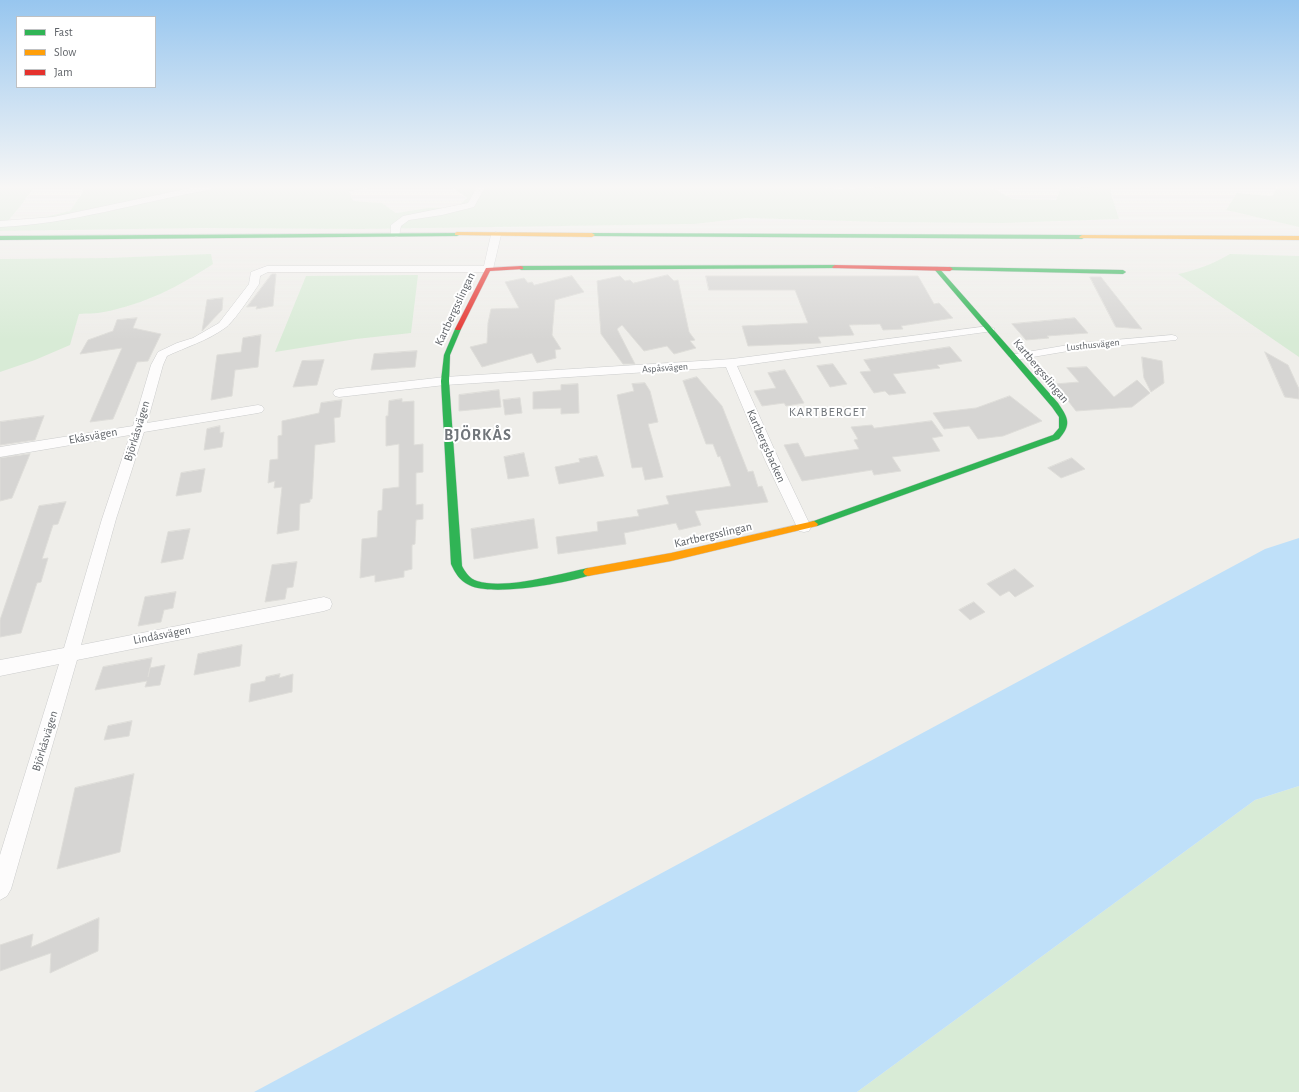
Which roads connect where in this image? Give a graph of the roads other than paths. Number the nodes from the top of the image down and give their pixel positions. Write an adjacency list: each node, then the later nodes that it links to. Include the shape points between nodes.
1 (495, 238): 3 (street)
2 (936, 268): 3 (street, via 677,266); 4 (street); 5 (street, Kartbergsslingan)
3 (488, 269): 9 (street, Kartbergsslingan, via 447,355); 12 (street, Björkåsvägen, via 260,271 256,274 254,284 223,326 162,354)
4 (1123, 272)
5 (989, 329): 7 (street, Kartbergsslingan); 8 (street, Aspåsvägen)
6 (1172, 338): 7 (street, Lusthusvägen, via 1080,346)
7 (1014, 357): 14 (street, Kartbergsslingan, via 1063,418 1062,433 1056,438)
8 (730, 364): 9 (street, Aspåsvägen); 14 (street, Kartbergsbacken)
9 (446, 382): 10 (street, Aspåsvägen); 14 (street, Kartbergsslingan, via 456,564 460,574 478,585 488,588 504,587 589,572 671,557)
10 (339, 393)
11 (258, 408): 12 (street, Ekåsvägen)
12 (139, 428): 13 (street, Ekåsvägen); 16 (street, Björkåsvägen, via 109,519)
13 (0, 452)
14 (804, 527)
15 (324, 604): 16 (street, Lindåsvägen)
16 (72, 652): 17 (street, Lindåsvägen); 18 (street, Björkåsvägen)
17 (0, 668)
18 (0, 889)

